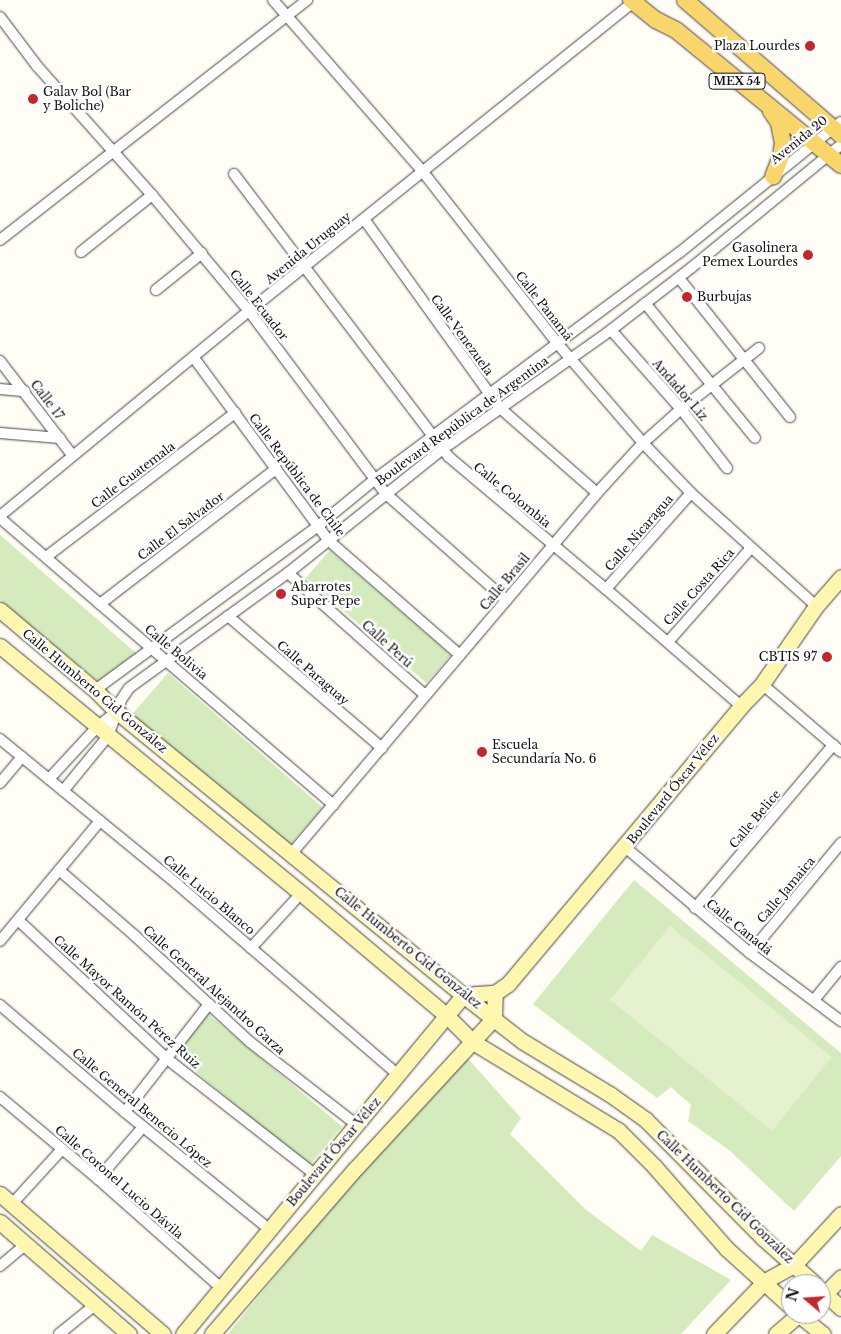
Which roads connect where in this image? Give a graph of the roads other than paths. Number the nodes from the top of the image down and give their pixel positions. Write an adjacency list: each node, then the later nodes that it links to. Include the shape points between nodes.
1 (274, 0): 5 (street, Calle Panamá)
2 (307, 0): 5 (street)
3 (685, 0): 8 (main road, MEX 54)
4 (637, 1): 7 (main road, MEX 54, via 656,20 676,30); 12 (street, Avenida Uruguay)
5 (287, 16): 10 (street); 12 (street, Calle Panamá)
6 (0, 17): 10 (street, Calle Ecuador, via 37,66)
7 (766, 103): 9 (main road, MEX 54); 14 (main road, via 782,131 781,156)
8 (838, 129): 9 (street, Avenida 20)
9 (815, 143): 11 (main road, MEX 54); 14 (street, Avenida 20)
10 (112, 152): 15 (street, Calle Ecuador); 17 (street)
11 (837, 155): 22 (street, Boulevard República de Argentina)
12 (423, 172): 16 (street, Avenida Uruguay); 28 (street, Calle Panamá)
13 (234, 174): 21 (street, Calle Colombia)
14 (773, 177): 20 (street, Boulevard República de Argentina)
15 (152, 195): 18 (street); 19 (street, Calle Ecuador)
16 (364, 220): 21 (street, Avenida Uruguay); 37 (street, Calle Venezuela)
17 (0, 240)
18 (81, 252)
19 (202, 253): 24 (street); 26 (street, Calle Ecuador)
20 (679, 253): 22 (street); 28 (street, Boulevard República de Argentina)
21 (306, 267): 26 (street, Avenida Uruguay); 43 (street, Calle Colombia)
22 (691, 268): 23 (street, Boulevard República de Argentina)
23 (679, 278): 25 (street, Boulevard República de Argentina); 32 (street)
24 (156, 290)
25 (646, 304): 27 (street, Boulevard República de Argentina); 34 (street)
26 (250, 311): 30 (street, Avenida Uruguay); 51 (street, Calle Ecuador)
27 (611, 330): 31 (street, Boulevard República de Argentina); 39 (street, Andador Liz)
28 (557, 343): 31 (street, Calle Panamá); 37 (street, Boulevard República de Argentina)
29 (758, 348): 32 (street, Calle Brasil)
30 (194, 358): 40 (street, Calle República de Chile); 48 (street, Avenida Uruguay)
31 (569, 358): 38 (street, Boulevard República de Argentina); 46 (street, Calle Panamá)
32 (743, 360): 34 (street, Calle Brasil); 41 (street)
33 (0, 361): 36 (street, Calle 17)
34 (711, 385): 39 (street, Calle Brasil); 45 (street)
35 (0, 389): 36 (street)
36 (25, 391): 44 (street, Calle 17)
37 (489, 395): 38 (street, Calle Venezuela); 43 (street, Boulevard República de Argentina)
38 (500, 408): 47 (street, Boulevard República de Argentina); 53 (street, Calle Venezuela)
39 (681, 409): 46 (street, Calle Brasil); 49 (street, Andador Liz)
40 (235, 413): 50 (street, Calle República de Chile); 60 (street, Calle Guatemala)
41 (790, 417)
42 (0, 433): 44 (street)
43 (434, 437): 47 (street, Calle Colombia); 51 (street, Boulevard República de Argentina)
44 (60, 438): 48 (street, Calle 17)
45 (755, 438)
46 (643, 443): 53 (street, Calle Brasil); 54 (street, Calle Panamá)
47 (443, 449): 52 (street, Boulevard República de Argentina); 58 (street, Calle Colombia, via 463,471)
48 (72, 455): 55 (street, Avenida Uruguay)
49 (727, 468)
50 (276, 469): 56 (street, Calle República de Chile); 65 (street, Calle El Salvador)
51 (374, 480): 52 (street, Calle Ecuador); 56 (street, Boulevard República de Argentina)
52 (385, 493): 57 (street, Boulevard República de Argentina); 64 (street, Calle Ecuador)
53 (596, 493): 58 (street, Calle Brasil)
54 (691, 493): 59 (street, Calle Panamá); 63 (street, Calle Nicaragua)
55 (0, 517): 60 (street, Calle Bolivia)
56 (318, 526): 57 (street, Calle República de Chile); 71 (street, Boulevard República de Argentina)
57 (328, 540): 61 (street, Boulevard República de Argentina); 72 (street, Calle República de Chile)
58 (553, 545): 63 (street, Calle Colombia); 64 (street, Calle Brasil)
59 (750, 548): 66 (street, Calle Panamá); 69 (street, Calle Costa Rica)
60 (46, 557): 65 (street, Calle Bolivia)
61 (288, 573): 68 (street, Boulevard República de Argentina); 76 (street, Calle Perú)
62 (841, 577): 66 (street, Boulevard Óscar Vélez)
63 (606, 589): 69 (street, Calle Colombia)
64 (506, 600): 72 (street, Calle Brasil)
65 (100, 604): 71 (street, Calle Bolivia)
66 (816, 606): 74 (street, Boulevard Óscar Vélez)
67 (0, 610): 75 (street, Calle Humberto Cid González)
68 (228, 616): 73 (street, Boulevard República de Argentina); 81 (street, Calle Paraguay)
69 (668, 642): 77 (street, Calle Colombia)
70 (0, 646): 79 (street, Calle Humberto Cid González)
71 (153, 649): 73 (street, Calle Bolivia); 75 (street, Boulevard República de Argentina)
72 (460, 655): 76 (street, Calle Brasil)
73 (167, 660): 78 (street, Boulevard República de Argentina, via 129,688); 87 (street, Calle Bolivia)
74 (762, 684): 77 (street, Boulevard Óscar Vélez); 82 (street)
75 (96, 690): 78 (street, Calle Humberto Cid González)
76 (425, 695): 81 (street, Calle Brasil)
77 (741, 706): 90 (street, Boulevard Óscar Vélez)
78 (116, 711): 79 (street); 91 (street, Calle Humberto Cid González)
79 (102, 732): 84 (street); 86 (street); 105 (street, Calle Humberto Cid González)
80 (0, 739): 83 (street, Calle Lucio Blanco)
81 (382, 748): 87 (street, Calle Brasil)
82 (837, 748): 94 (street, Calle Belice)
83 (22, 757): 84 (street, Calle Lucio Blanco); 85 (street)
84 (49, 779): 86 (street, Calle Lucio Blanco)
85 (0, 783)
86 (63, 791): 88 (street, Calle Lucio Blanco)
87 (334, 805): 91 (street, Calle Brasil)
88 (100, 821): 92 (street); 97 (street, Calle Lucio Blanco)
89 (841, 843): 98 (street, Calle Jamaica)
90 (625, 847): 94 (street, Calle Canadá); 100 (street, Boulevard Óscar Vélez, via 508,984)
91 (292, 853): 101 (street, Calle Humberto Cid González)
92 (59, 870): 95 (street); 104 (street, Calle General Alejandro Garza)
93 (295, 900): 97 (street)
94 (696, 908): 98 (street, Calle Canadá)
95 (18, 920): 96 (street); 109 (street, Calle Mayor Ramón Pérez Ruiz)
96 (0, 941)
97 (251, 948): 110 (street, Calle Lucio Blanco)
98 (750, 953): 102 (street, Calle Canadá)
99 (841, 966): 102 (street)
100 (495, 993): 101 (street); 106 (street)
101 (463, 995): 105 (street, Boulevard Óscar Vélez); 106 (street, Calle Humberto Cid González)
102 (814, 1000): 107 (street, Calle Canadá)
103 (0, 1004): 112 (street, Calle General Benecio López)
104 (208, 1004): 109 (street); 113 (street, Calle General Alejandro Garza, via 250,1042)
105 (446, 1015): 108 (street, Calle Humberto Cid González); 110 (street, Boulevard Óscar Vélez)
106 (494, 1018): 108 (street, Boulevard Óscar Vélez); 126 (street, Calle Humberto Cid González, via 522,1041 646,1120)
107 (841, 1021)
108 (473, 1042): 117 (street, Boulevard Óscar Vélez); 130 (street, Calle Humberto Cid González, via 618,1130 727,1249)
109 (166, 1058): 112 (street); 118 (street, Calle Mayor Ramón Pérez Ruiz)
110 (398, 1075): 113 (street, Boulevard Óscar Vélez)
111 (0, 1098): 115 (street, Calle Coronel Lucio Dávila)
112 (125, 1112): 114 (street, Calle General Benecio López)
113 (357, 1125): 116 (street, Boulevard Óscar Vélez)
114 (143, 1127): 119 (street); 124 (street, Calle General Benecio López)
115 (62, 1149): 119 (street, Calle Coronel Lucio Dávila); 121 (street)
116 (336, 1150): 117 (street); 118 (street, Boulevard Óscar Vélez)
117 (356, 1168): 144 (street, Boulevard Óscar Vélez)
118 (316, 1175): 124 (street, Boulevard Óscar Vélez)
119 (98, 1179): 132 (street, Calle Coronel Lucio Dávila)
120 (0, 1194): 121 (street)
121 (12, 1204): 142 (street)
122 (841, 1214): 126 (street)
123 (0, 1222): 125 (street)
124 (269, 1229): 132 (street, Boulevard Óscar Vélez)
125 (26, 1244): 127 (street); 135 (street)
126 (794, 1265): 128 (street, Calle Humberto Cid González); 130 (street)
127 (0, 1266)
128 (804, 1274)
129 (841, 1277): 131 (street)
130 (765, 1281): 133 (street, Calle Humberto Cid González); 139 (street)
131 (831, 1286)
132 (220, 1287): 143 (street, Boulevard Óscar Vélez)
133 (781, 1297)
134 (831, 1300): 136 (street)
135 (96, 1304): 140 (street); 141 (street)
136 (841, 1308)
137 (787, 1324): 145 (street)
138 (810, 1324): 146 (street)
139 (721, 1331)
140 (59, 1334)
141 (129, 1334)
142 (163, 1334)
143 (182, 1334)
144 (212, 1334)
145 (776, 1334)
146 (823, 1334)

